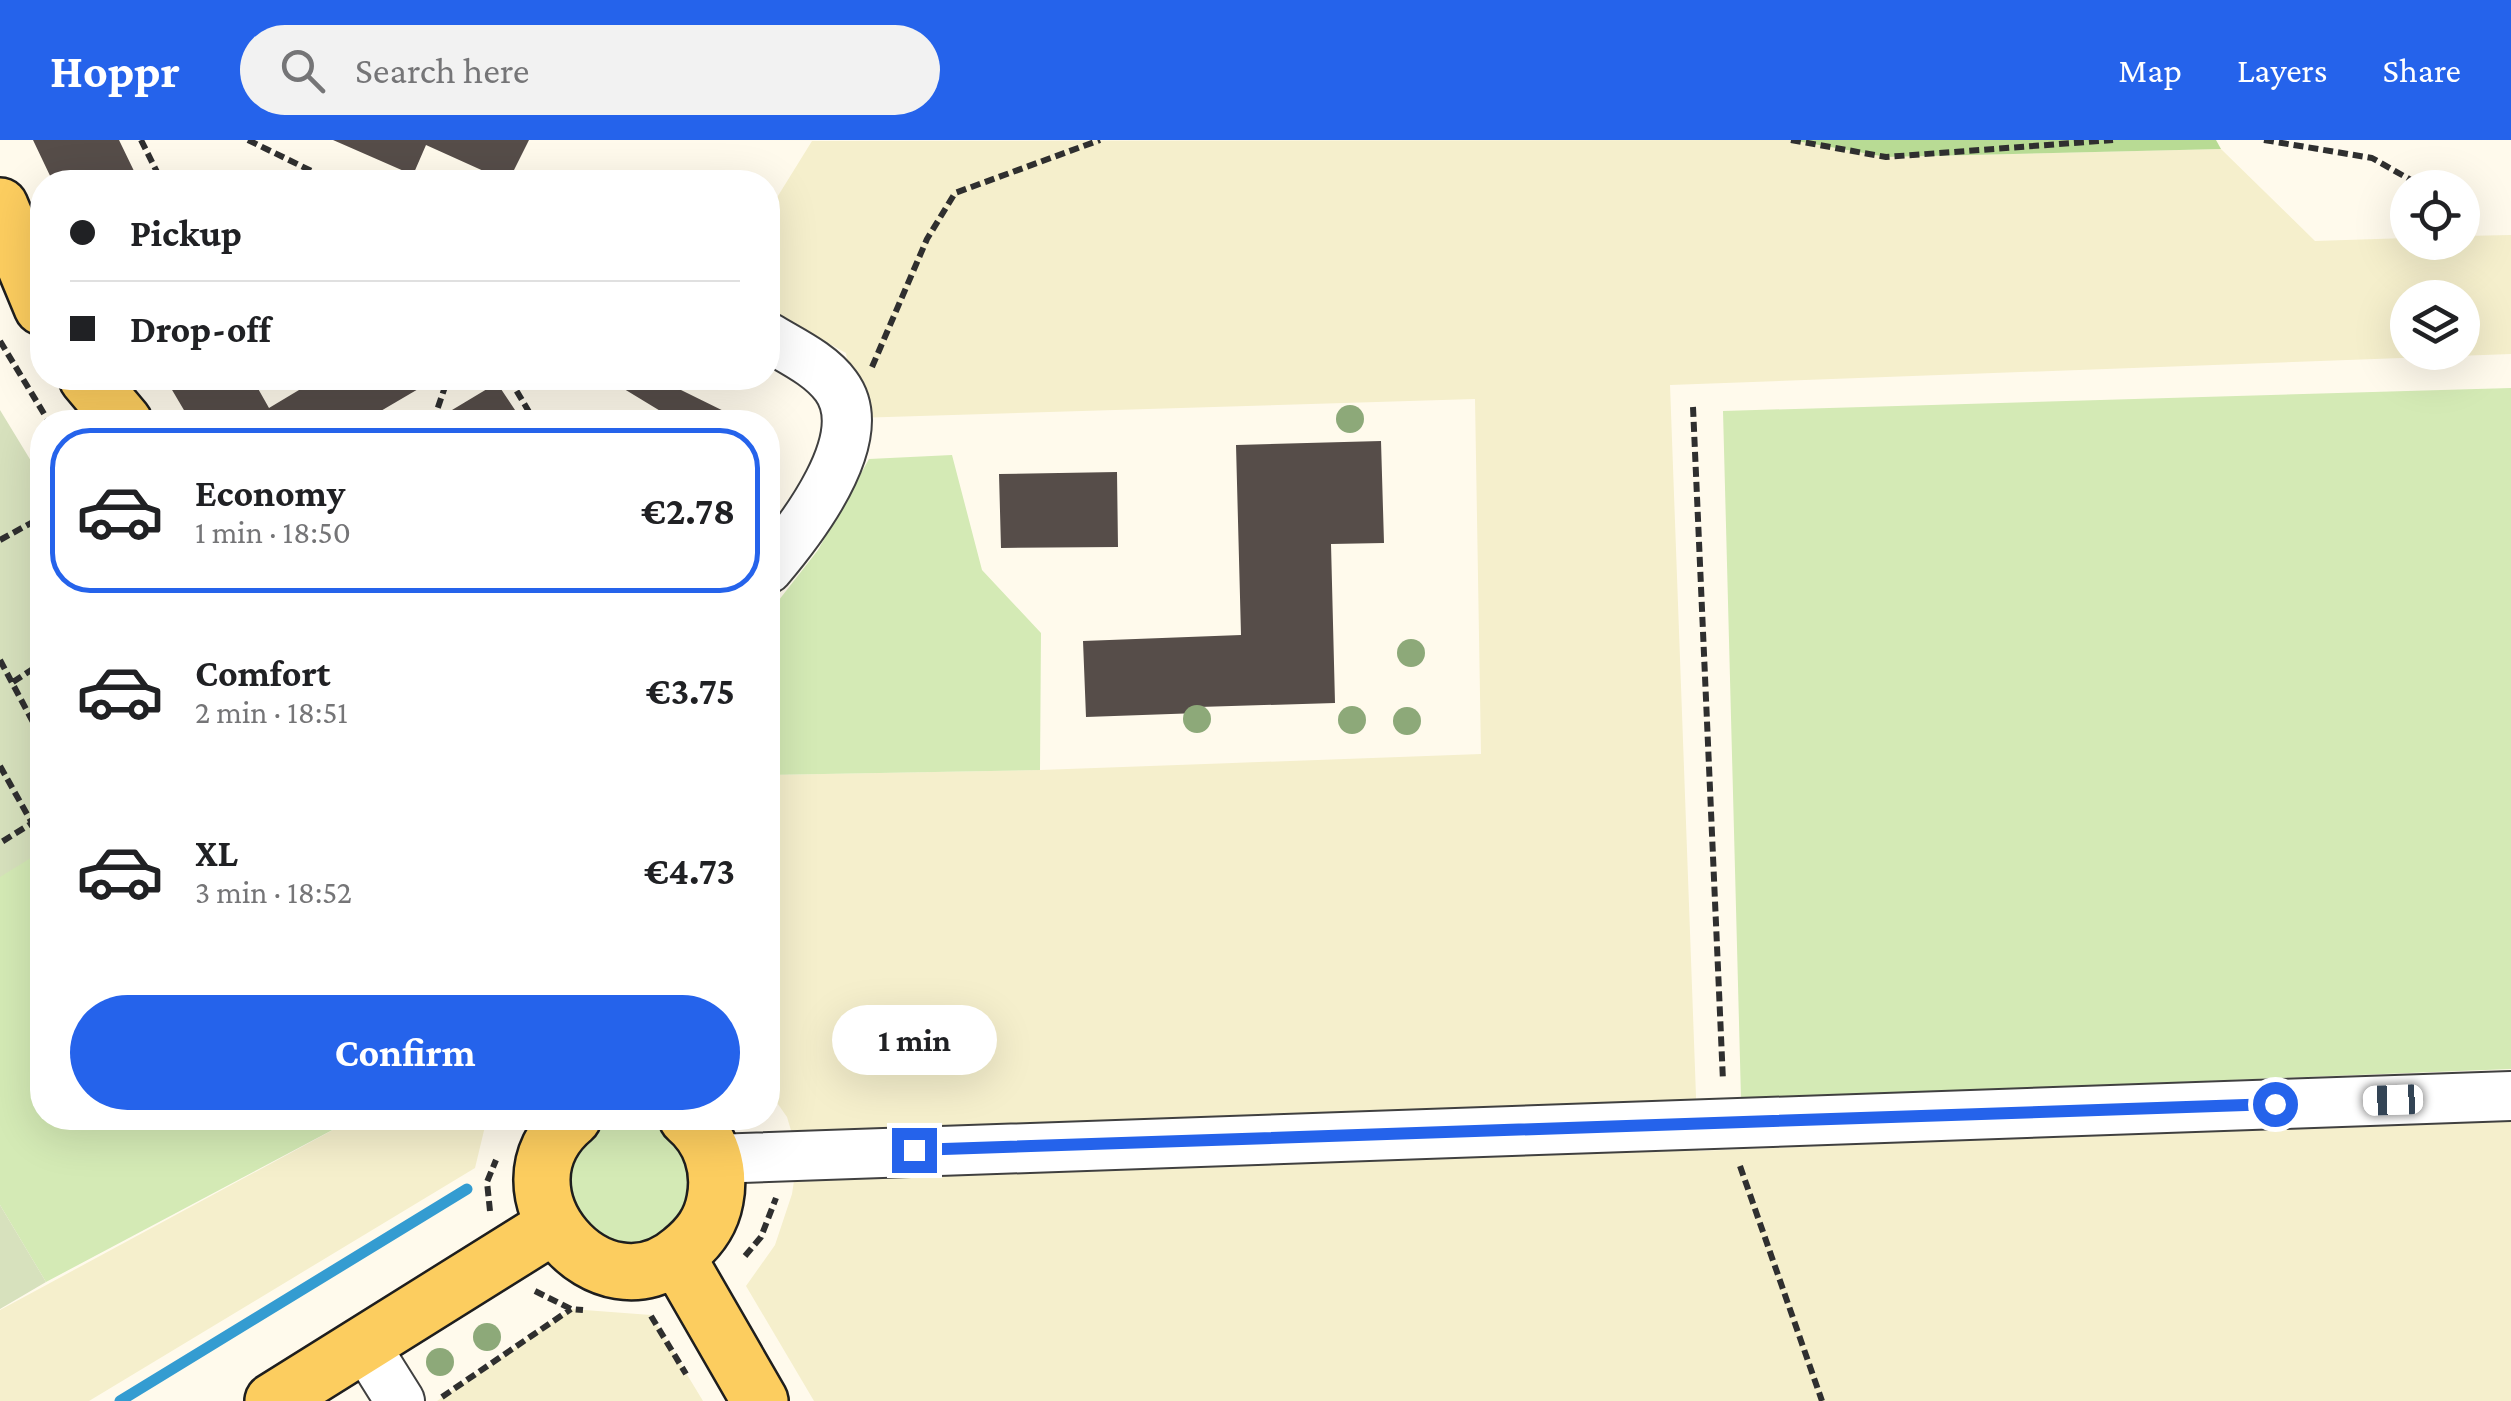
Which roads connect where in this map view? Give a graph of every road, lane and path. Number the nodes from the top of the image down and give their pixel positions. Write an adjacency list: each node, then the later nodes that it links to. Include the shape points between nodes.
1 (141, 140): 7 (path)
2 (248, 140): 8 (path)
3 (1100, 140): 15 (path, via 955,193 927,238 869,374)
4 (1791, 140): 5 (path, via 1886,157)
5 (2113, 140)
6 (2264, 140): 9 (path, via 2372,158)
7 (156, 170)
8 (304, 170)
9 (2393, 170)
10 (0, 206): 11 (main road)
11 (30, 279)
12 (0, 340): 17 (path)
13 (780, 345): 15 (street)
14 (97, 390): 18 (main road)
15 (840, 390): 21 (street, via 849,434 840,460)
16 (1693, 407): 31 (path)
17 (42, 410)
18 (114, 410)
19 (30, 524): 20 (path)
20 (0, 540)
21 (780, 555)
22 (0, 660): 24 (path)
23 (30, 671): 24 (path)
24 (12, 682): 25 (path)
25 (30, 716)
26 (0, 766): 27 (path)
27 (30, 819)
28 (30, 824): 29 (path)
29 (0, 843)
30 (2511, 1096): 31 (street)
31 (1725, 1125): 33 (street); 44 (path)
32 (564, 1130): 34 (main road, via 542,1173)
33 (700, 1138): 35 (main road, via 718,1186 712,1214)
34 (553, 1226): 35 (main road, via 595,1263 622,1270); 38 (main road)
35 (677, 1257): 43 (main road)
36 (572, 1308): 42 (path)
37 (650, 1315): 39 (path)
38 (363, 1342): 40 (main road); 41 (street)
39 (694, 1387)
40 (273, 1401)
41 (400, 1401)
42 (437, 1401)
43 (760, 1401)
44 (1822, 1401)

